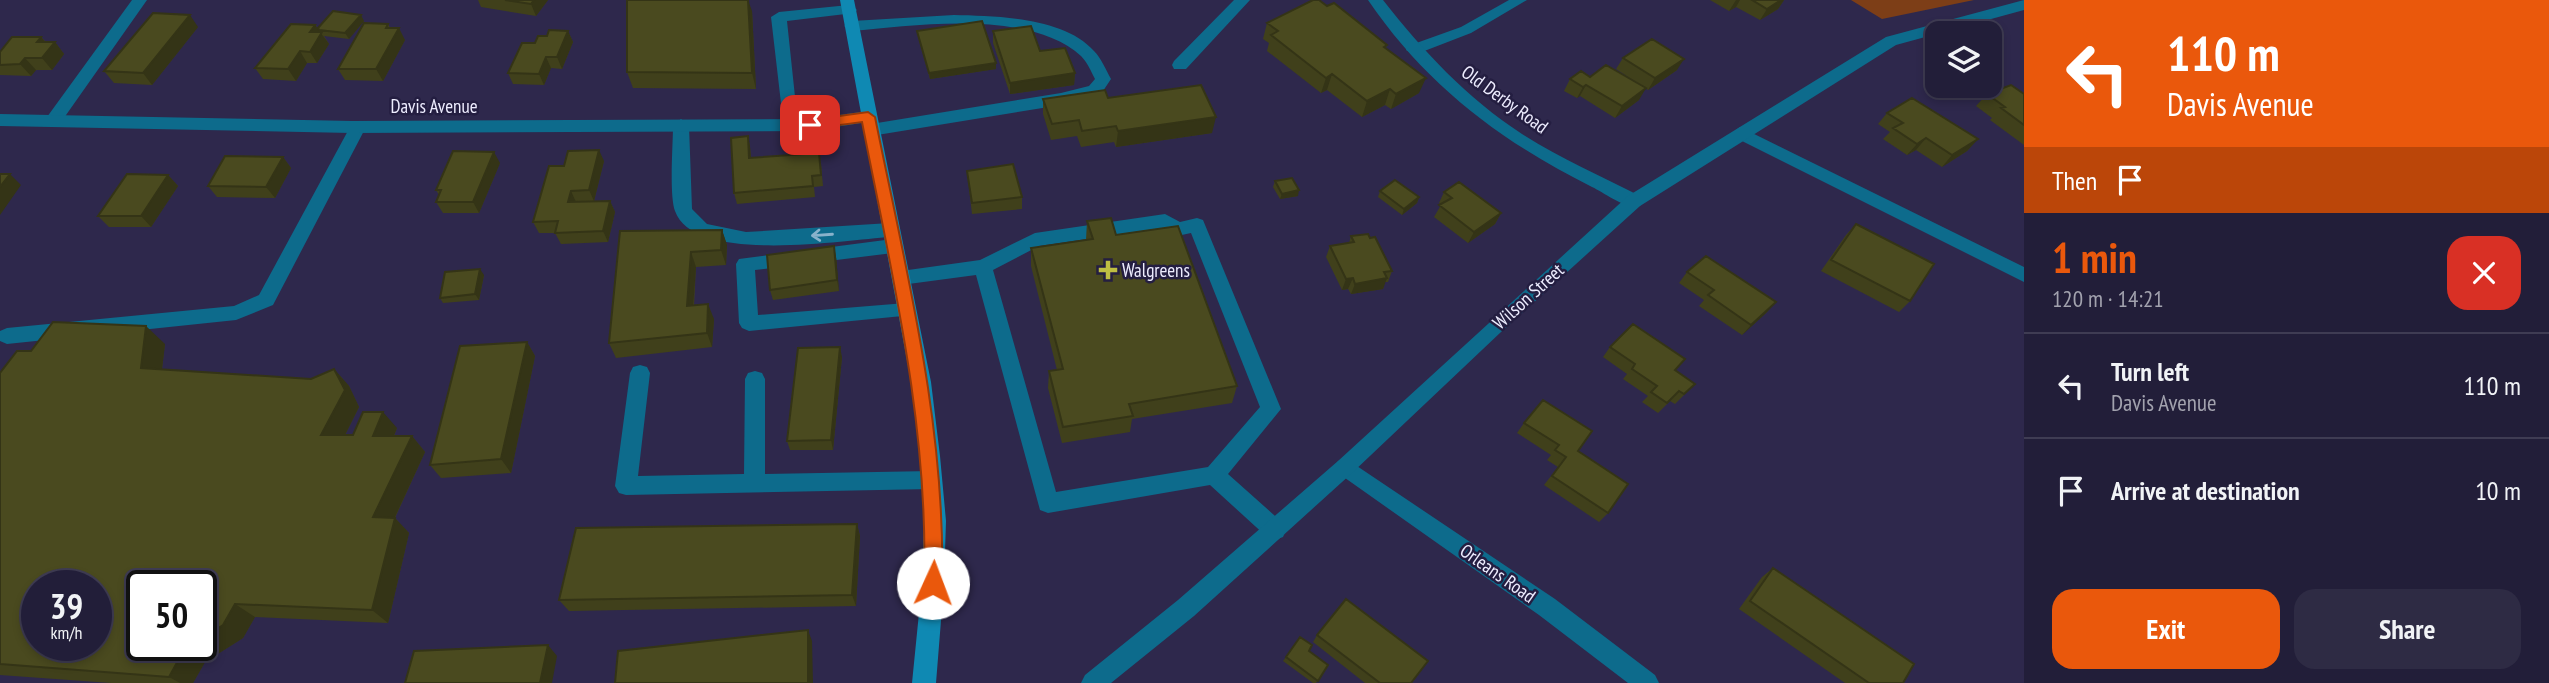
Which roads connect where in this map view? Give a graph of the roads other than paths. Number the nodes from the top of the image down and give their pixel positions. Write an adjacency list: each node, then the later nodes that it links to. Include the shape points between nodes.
1 (140, 0): 10 (street)
2 (1243, 0): 8 (lane)
3 (1375, 0): 7 (street, Old Derby Road)
4 (1520, 0): 7 (street, via 1466,30)
5 (2024, 5): 15 (street, Wilson Street, via 1891,41)
6 (849, 12): 11 (main road); 11 (street, Davis Avenue, via 974,16 1047,27 1084,46 1099,62 1103,79 1095,90 1060,99); 13 (street, via 779,17)
7 (1414, 50): 16 (street, Old Derby Road, via 1455,91 1516,138)
8 (1180, 65)
9 (0, 120): 10 (street, Davis Avenue)
10 (52, 121): 14 (street, Davis Avenue)
11 (869, 123): 13 (street, Davis Avenue); 18 (main road)
12 (681, 125): 13 (street, Davis Avenue); 14 (street, Davis Avenue); 18 (street, one-way to 12, via 746,239 710,233 685,217)
13 (790, 125)
14 (358, 127): 26 (street, via 266,300 236,313)
15 (1740, 133): 16 (street, Wilson Street); 23 (street)
16 (1634, 201): 29 (street, Wilson Street)
17 (1177, 229): 19 (street); 20 (street, via 1165,221 1035,240); 30 (street, via 1197,225 1270,409)
18 (891, 238): 24 (main road); 25 (street, via 745,264 749,323)
19 (1160, 241)
20 (1016, 252): 21 (street, via 1030,260); 22 (street)
21 (1042, 258)
22 (983, 267): 24 (street); 30 (street, via 1048,503)
23 (2024, 275)
24 (901, 278): 25 (main road)
25 (906, 310): 31 (main road, via 921,382)
26 (7, 336)
27 (640, 373): 32 (street, via 626,486)
28 (755, 379): 32 (street)
29 (1345, 467): 33 (street, Wilson Street); 36 (street, Orleans Road, via 1547,607)
30 (1214, 475): 33 (street)
31 (932, 480): 32 (street); 34 (main road, via 933,583)
32 (754, 483)
33 (1275, 530): 35 (street, Wilson Street)
34 (924, 683)
35 (1093, 683)
36 (1647, 683)

